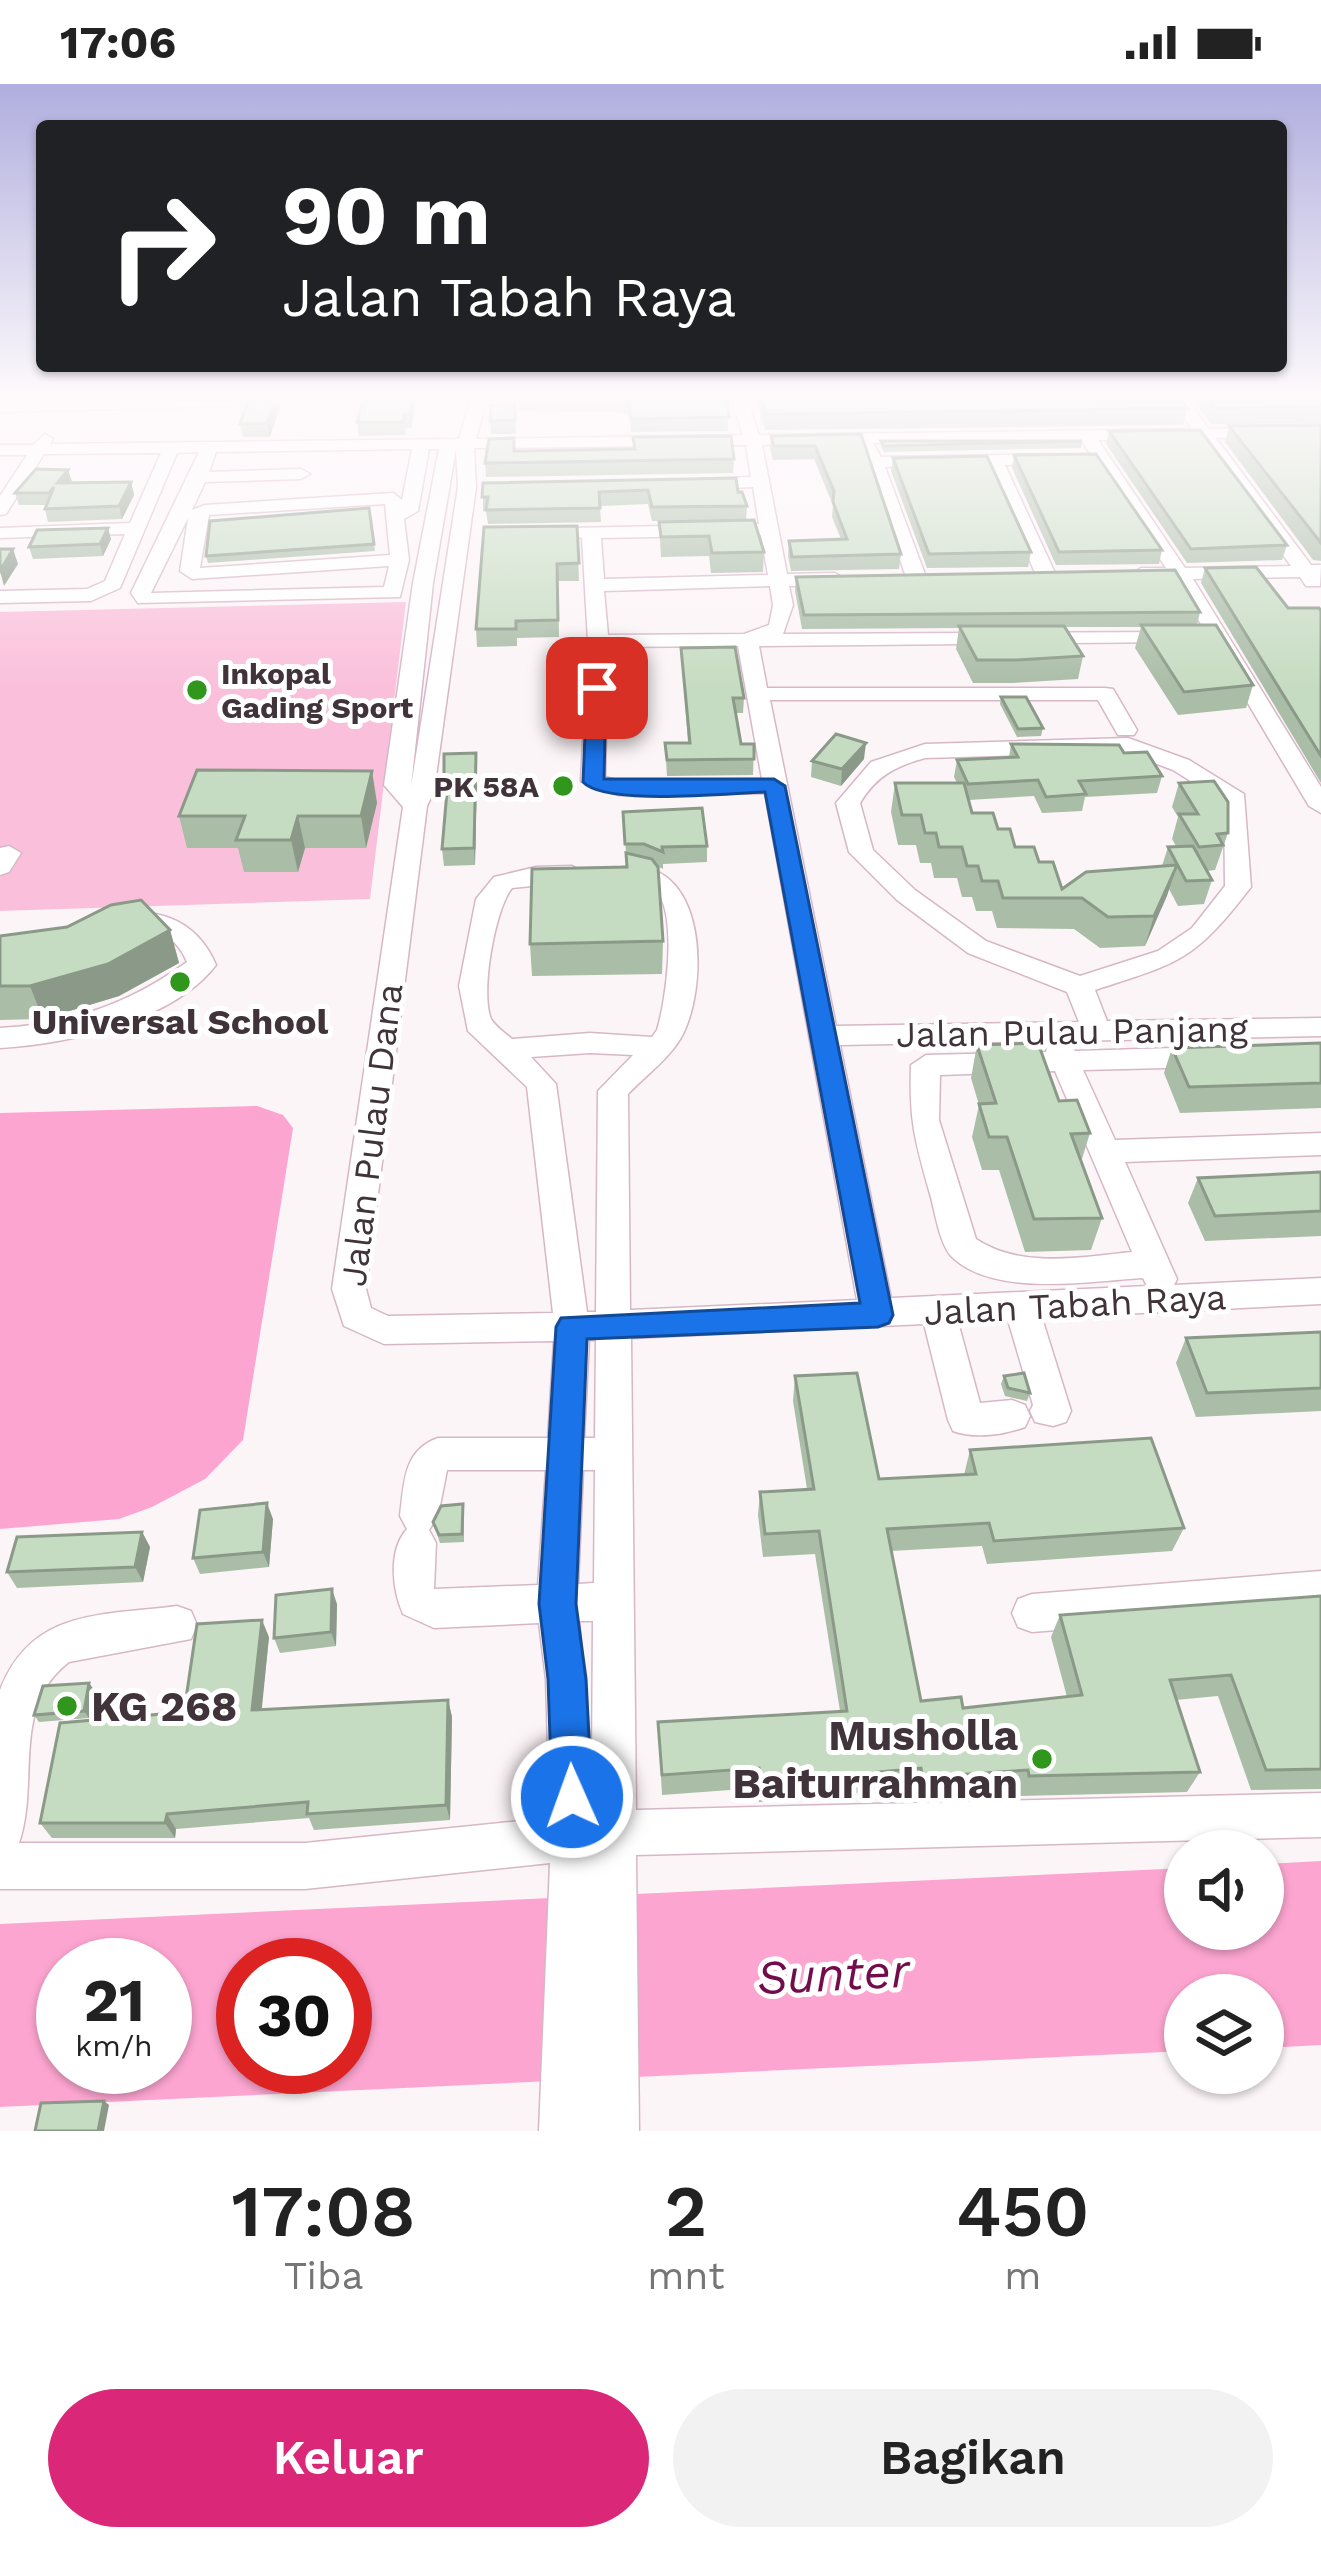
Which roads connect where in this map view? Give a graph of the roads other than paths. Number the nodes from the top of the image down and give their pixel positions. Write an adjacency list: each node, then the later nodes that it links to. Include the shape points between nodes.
1 (150, 497): 20 (street)
2 (188, 497): 18 (street)
3 (302, 497): 14 (street)
4 (382, 497): 14 (street)
5 (387, 497): 16 (street)
6 (412, 497): 16 (street, via 409,511)
7 (444, 497): 35 (street, Jalan Pulau Dana)
8 (475, 497): 33 (street, Jalan Pulau Dana)
9 (763, 497): 21 (street)
10 (890, 497): 30 (street, via 926,577)
11 (1007, 497): 28 (street, via 1035,575)
12 (1126, 497): 27 (street)
13 (1254, 497): 26 (street)
14 (302, 507): 15 (street); 17 (street); 19 (street, via 205,510)
15 (342, 512)
16 (397, 516): 25 (street)
17 (257, 518)
18 (173, 524): 19 (street); 34 (street, via 141,593 146,599 383,596)
19 (195, 524): 25 (street, via 190,571 199,575)
20 (137, 528): 22 (street); 38 (street, via 105,590)
21 (769, 529): 23 (street); 32 (street)
22 (0, 532)
23 (591, 533): 24 (street); 36 (street)
24 (547, 534)
25 (400, 560): 34 (street)
26 (1313, 571): 27 (street); 37 (street)
27 (1180, 574): 29 (street); 39 (street)
28 (1068, 575)
29 (1113, 575)
30 (893, 578)
31 (847, 579): 32 (street)
32 (779, 581): 36 (street); 40 (street, via 783,622)
33 (452, 583): 35 (street); 45 (street, Jalan Pulau Dana)
34 (396, 584): 35 (street)
35 (423, 584): 45 (street, Jalan Pulau Dana, via 396,785)
36 (597, 585): 41 (street)
37 (1321, 591)
38 (0, 597)
39 (1216, 638): 40 (street); 46 (street)
40 (747, 640): 41 (street); 42 (street)
41 (598, 641): 44 (street, via 593,782)
42 (757, 694): 43 (street, via 1101,685); 44 (street)
43 (1126, 730)
44 (774, 786): 51 (street)
45 (415, 806): 67 (street, Jalan Pulau Dana, via 350,1302 356,1316 384,1330)
46 (1321, 806)
47 (102, 929): 52 (street, via 144,918 180,930 196,944 202,965 103,1024)
48 (1078, 986): 48 (street, via 977,947 862,853 848,803 862,776 925,751 1128,746 1181,765 1236,799 1238,887 1202,934 1168,957); 50 (street)
49 (1321, 1027): 50 (street, Jalan Pulau Panjang)
50 (1096, 1029): 53 (street, Jalan Pulau Panjang)
51 (822, 1036): 56 (street, Jalan Pulau Panjang); 63 (street)
52 (0, 1038)
53 (1058, 1046): 56 (street, Jalan Pulau Panjang); 57 (street); 59 (street)
54 (656, 1047): 55 (street, via 590,1042); 55 (street, via 671,1032 682,973 674,898 664,883 642,873 536,875 503,883 489,899 473,986 478,1024); 66 (street, via 613,1091)
55 (502, 1050): 67 (street, via 541,1084)
56 (921, 1050): 60 (street, via 924,1120 962,1246 976,1259 1006,1270)
57 (1321, 1054)
58 (1321, 1144): 59 (street)
59 (1101, 1152): 60 (street)
60 (1153, 1264): 62 (street)
61 (1321, 1292): 62 (street, Jalan Tabah Raya)
62 (1171, 1300): 64 (street, Jalan Tabah Raya)
63 (878, 1315): 65 (street, Jalan Tabah Raya); 66 (street, Jalan Tabah Raya)
64 (1026, 1320): 65 (street, Jalan Tabah Raya); 65 (street, via 1053,1411 966,1420)
65 (942, 1324)
66 (613, 1332): 67 (street, Jalan Tabah Raya); 69 (street)
67 (572, 1334): 68 (street)
68 (565, 1453): 69 (street); 72 (street); 72 (street, via 438,1454 425,1468 412,1583 417,1600 434,1609)
69 (614, 1454): 71 (street)
70 (1321, 1590): 73 (street)
71 (614, 1601): 72 (street); 77 (street)
72 (557, 1604): 77 (street)
73 (1032, 1613)
74 (176, 1625): 76 (street, via 57,1646 35,1663 16,1691)
75 (1321, 1816): 77 (street)
76 (0, 1836)
77 (595, 1854): 78 (street, via 305,1866); 79 (street)
78 (0, 1866)
79 (590, 2121)

